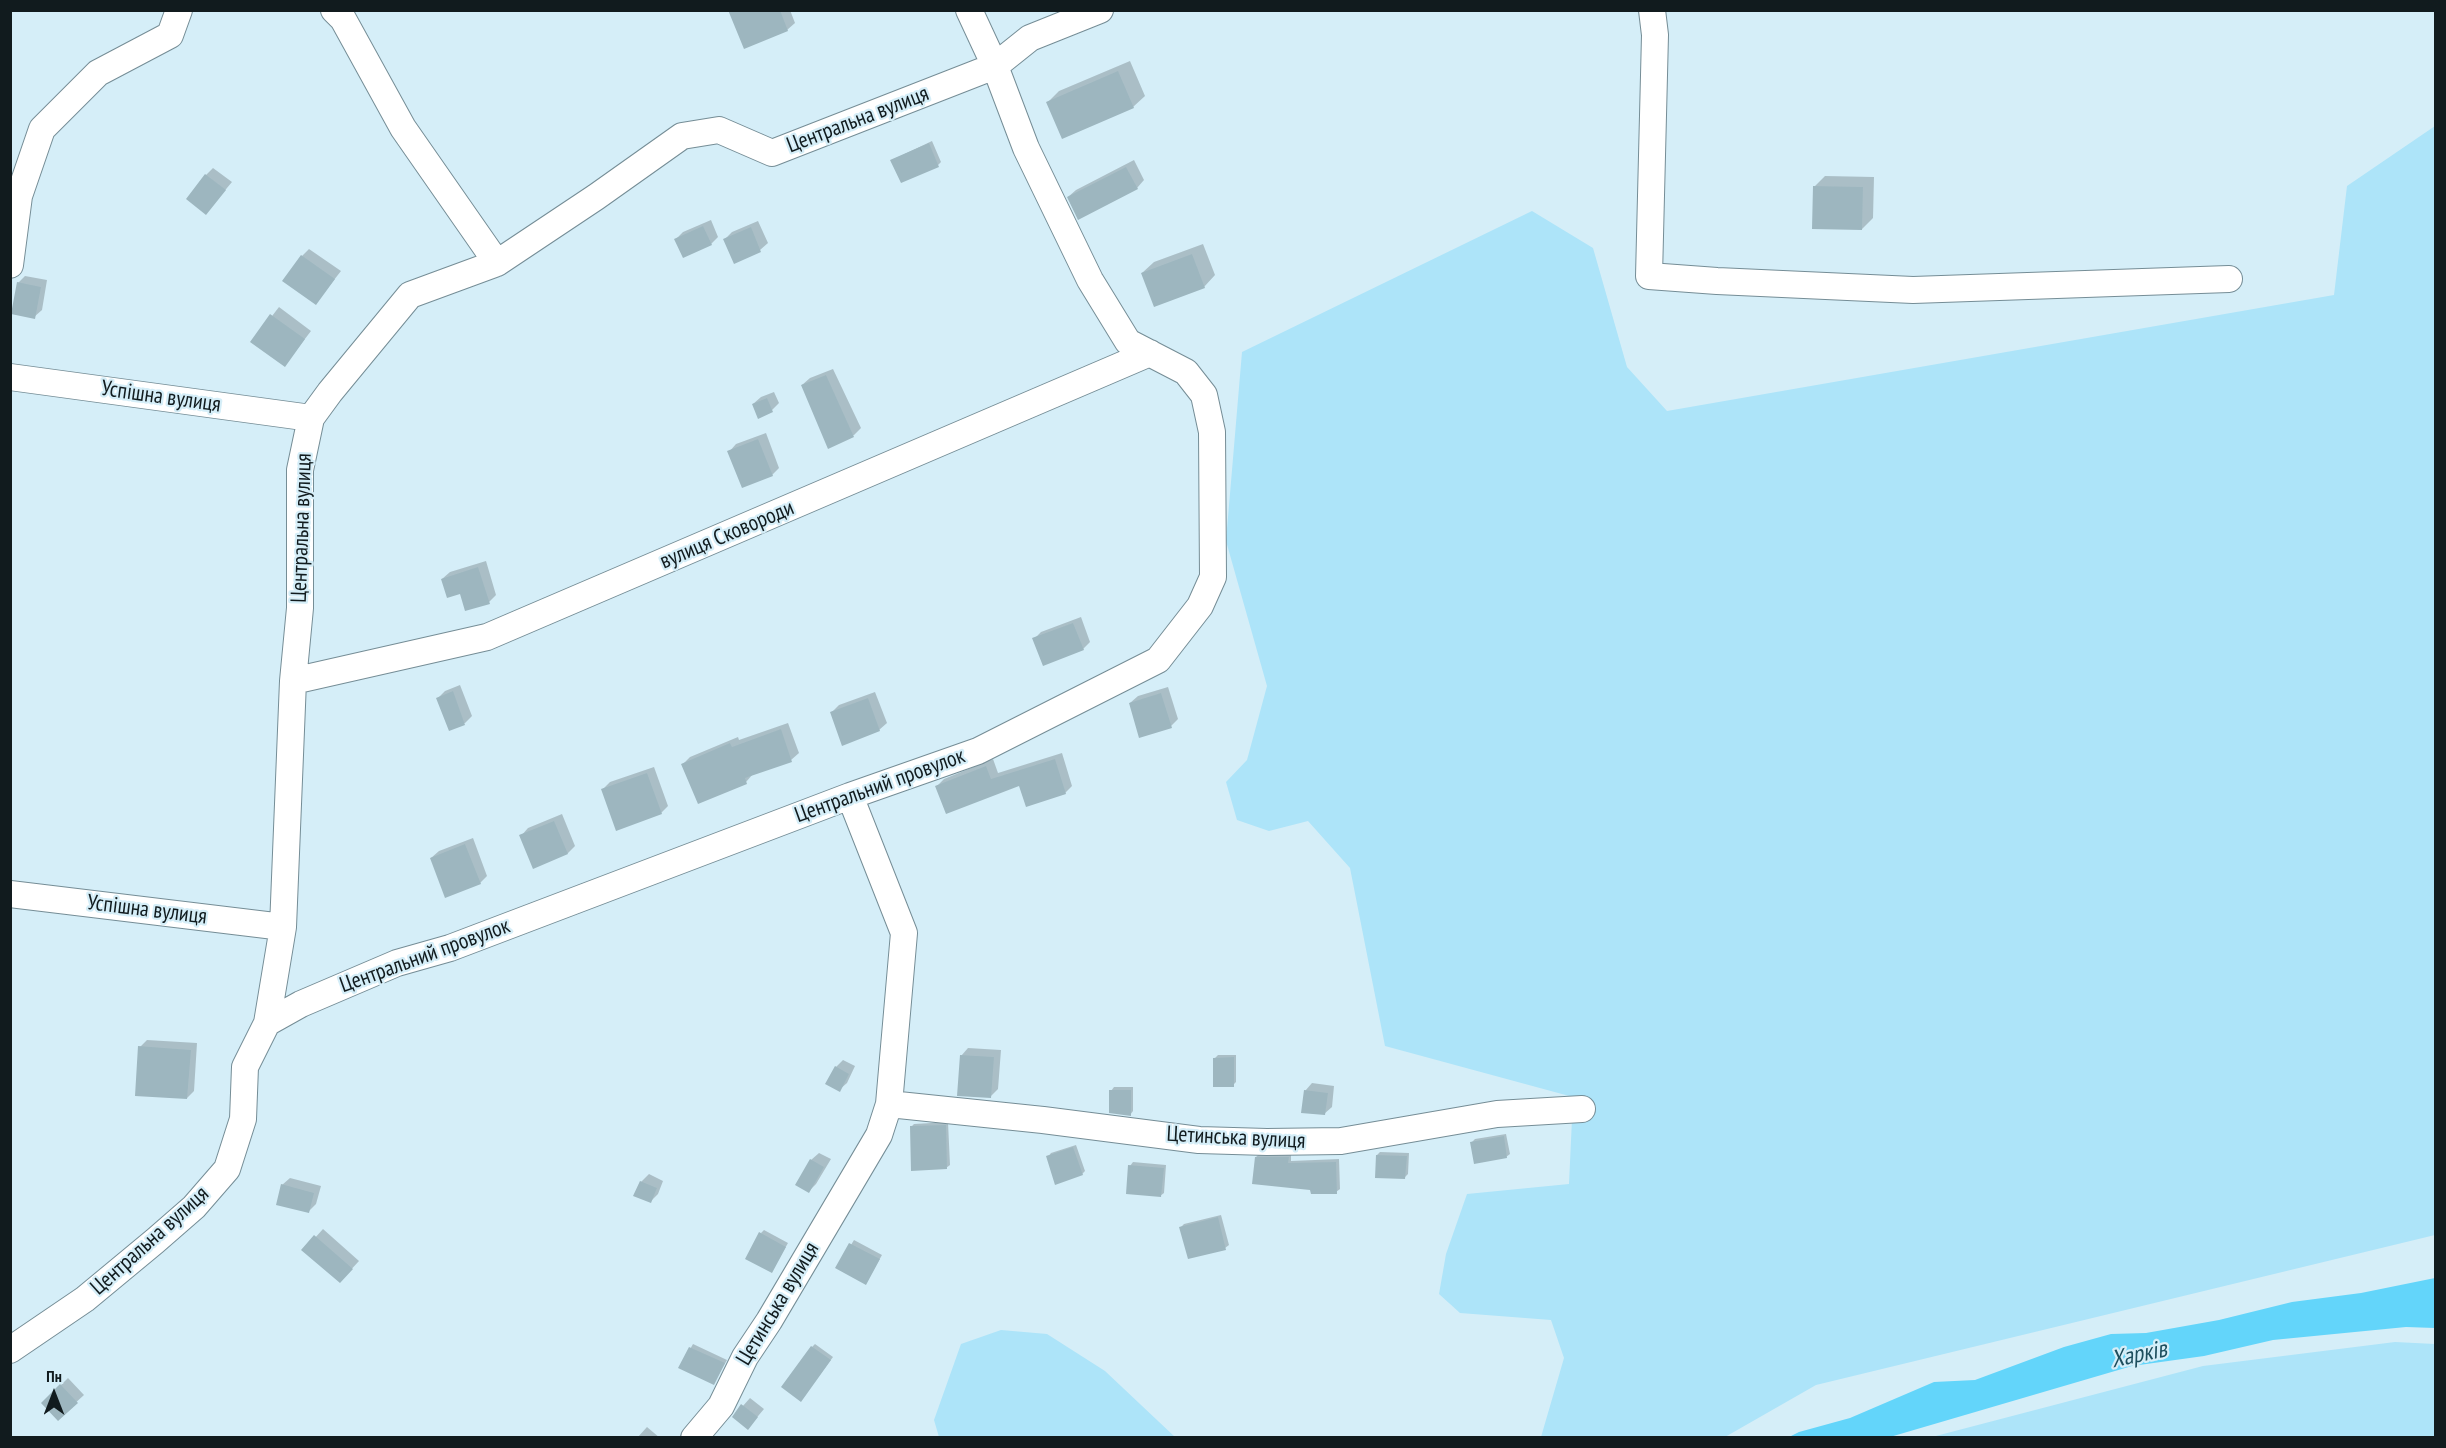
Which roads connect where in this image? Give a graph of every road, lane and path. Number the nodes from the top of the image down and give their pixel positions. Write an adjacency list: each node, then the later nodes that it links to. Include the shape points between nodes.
1 (179, 10): 8 (street, via 170,35 98,73 42,129 19,196)
2 (334, 10): 7 (street, via 343,19 403,128)
3 (969, 10): 6 (street, Центральний провулок)
4 (1100, 10): 6 (street, Центральна вулиця, via 1030,38)
5 (1652, 10): 9 (street, via 1655,35 1648,276 1914,290)
6 (995, 66): 7 (street, Центральна вулиця, via 772,153 718,130 682,136); 10 (street, Центральний провулок, via 1026,148 1090,280 1128,342)
7 (497, 263): 12 (street, Центральна вулиця, via 410,295)
8 (10, 265)
9 (2229, 279)
10 (1150, 353): 13 (street, вулиця Сковороди, via 487,637); 14 (street, Центральний провулок, via 1186,372 1204,394 1212,432 1213,577 1200,606 1158,660 978,751)
11 (10, 377): 12 (street, Успішна вулиця)
12 (311, 418): 13 (street, Центральна вулиця, via 300,470 300,608)
13 (293, 681): 16 (street, Центральна вулиця)
14 (849, 796): 17 (street, Центральний провулок, via 450,948 397,963 301,1004); 18 (street, Цетинська вулиця, via 904,933)
15 (10, 894): 16 (street, Успішна вулиця)
16 (283, 927): 17 (street, Центральна вулиця)
17 (267, 1023): 20 (street, Центральна вулиця, via 245,1067 243,1119 226,1169 195,1207 155,1241 85,1299)
18 (889, 1104): 19 (street, Цетинська вулиця, via 1199,1140 1267,1142 1341,1141 1497,1114); 21 (street, Цетинська вулиця, via 879,1135 745,1357 721,1406)
19 (1582, 1108)
20 (10, 1350)
21 (694, 1437)

